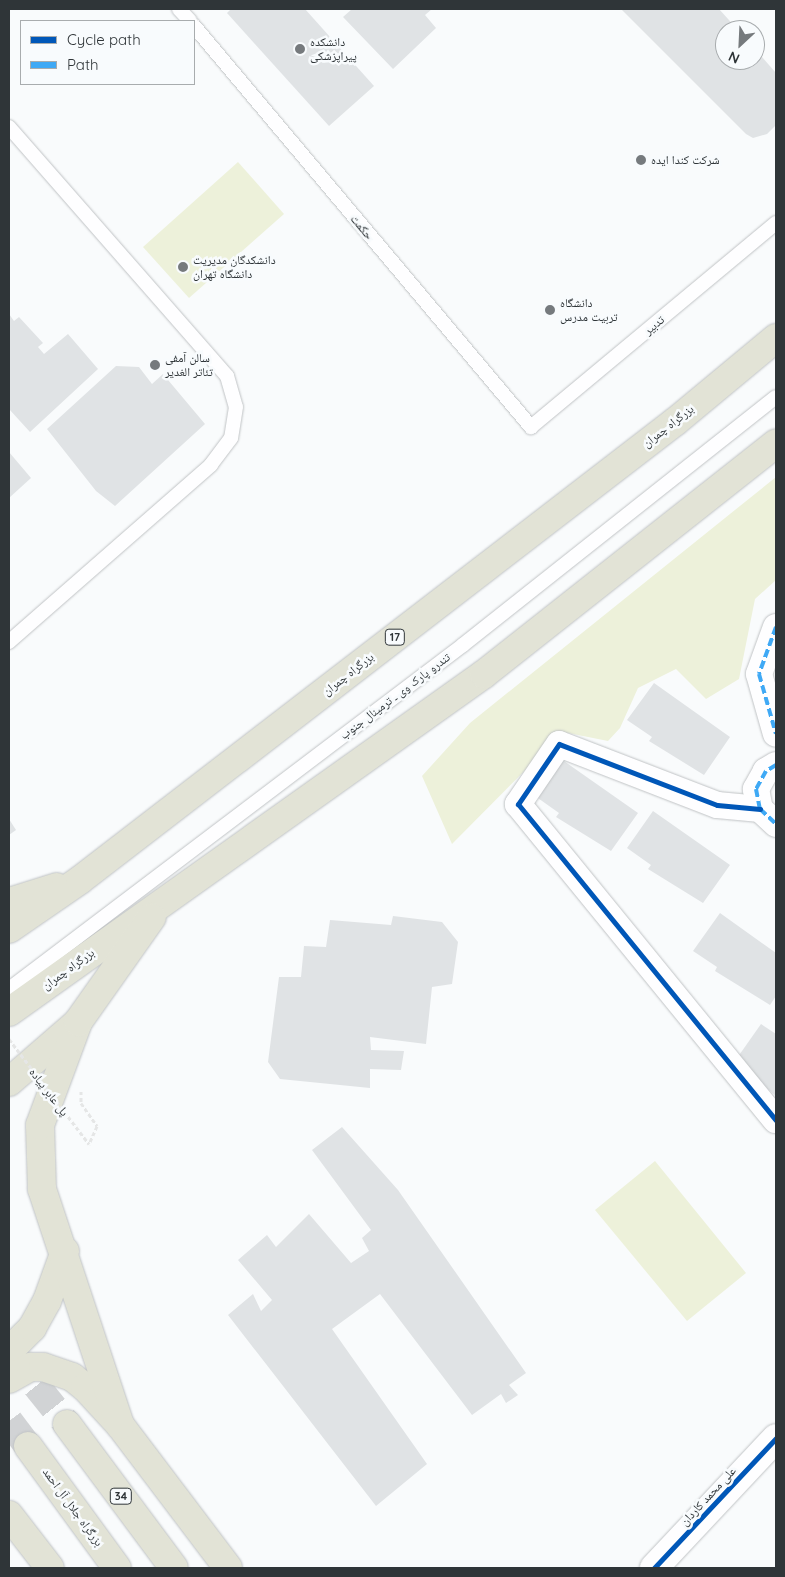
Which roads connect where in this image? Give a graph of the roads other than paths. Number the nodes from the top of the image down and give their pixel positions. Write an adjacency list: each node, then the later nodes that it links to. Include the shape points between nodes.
1 (179, 9): 2 (lane)
2 (189, 20)
3 (195, 27): 8 (lane, حکمت)
4 (9, 127): 11 (lane, via 227,376 236,407 231,438 212,465)
5 (776, 223): 8 (lane, تدبیر)
6 (776, 338): 15 (highway, بزرگراه چمران / 17, via 676,421)
7 (776, 396): 19 (lane, تندرو پارک وی ـ ترمینال جنوب, via 462,645)
8 (531, 427)
9 (776, 443): 16 (highway, بزرگراه چمران, via 484,674)
10 (776, 627): 12 (street, via 760,674)
11 (9, 642)
12 (776, 734)
13 (776, 765): 14 (street, via 760,780 756,789)
14 (768, 817): 23 (street, via 717,805 559,744 518,804)
15 (80, 880): 17 (highway); 18 (highway, بزرگراه چمران / 17)
16 (165, 898): 20 (highway, بزرگراه چمران); 21 (highway)
17 (9, 902)
18 (9, 929)
19 (9, 989)
20 (9, 1012)
21 (78, 1022): 22 (highway); 24 (highway, via 40,1126 42,1189)
22 (9, 1082)
23 (776, 1120)
24 (65, 1251): 25 (highway, via 47,1301 32,1328); 28 (highway)
25 (9, 1351)
26 (9, 1378): 28 (highway, via 31,1367 58,1370 85,1387)
27 (67, 1424): 34 (highway, 34)
28 (120, 1425): 35 (highway)
29 (776, 1438): 36 (street, علی محمد کاردان)
30 (28, 1446): 33 (highway, بزرگراه جلال آل احمد)
31 (9, 1515): 32 (highway)
32 (50, 1568)
33 (117, 1568)
34 (174, 1568)
35 (228, 1568)
36 (654, 1568)

